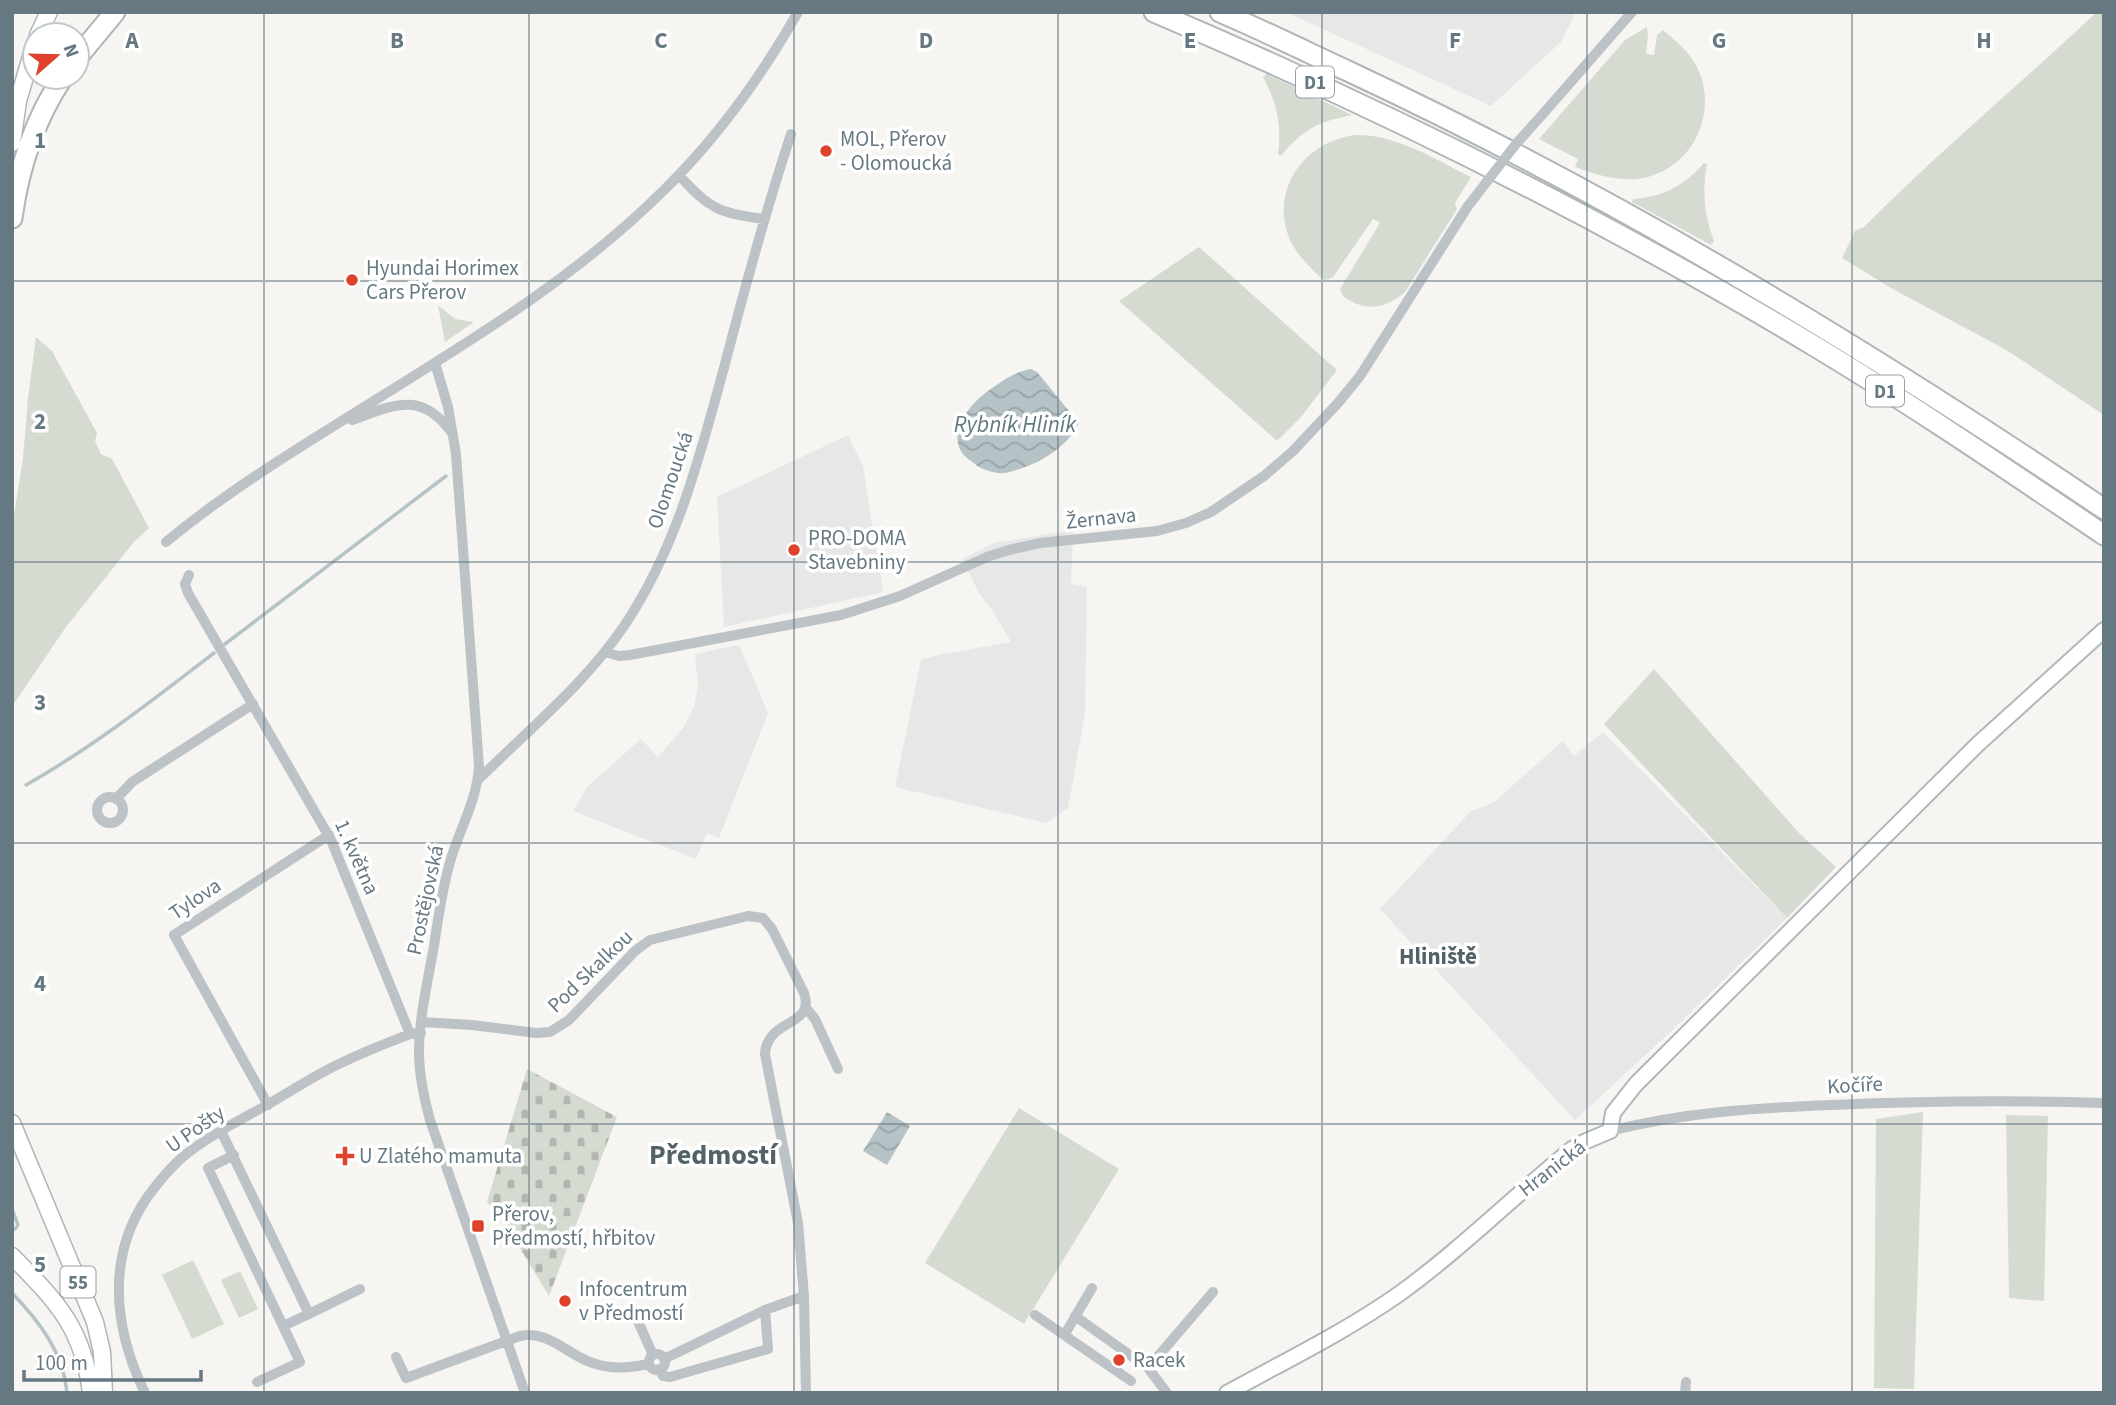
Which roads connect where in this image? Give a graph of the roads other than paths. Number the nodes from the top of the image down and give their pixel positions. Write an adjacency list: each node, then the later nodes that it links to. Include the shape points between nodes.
1 (115, 12): 6 (highway)
2 (798, 12): 11 (street, via 744,98)
3 (1154, 12): 18 (highway, D1, via 1331,89 1660,258 1816,347)
4 (1220, 12): 17 (highway, D1, via 1443,116 1620,210 1792,309)
5 (1632, 12): 22 (street, Žernava, bridge, via 1468,206 1360,376 1330,413 1293,452 1211,512 1157,531 1009,550 900,596 841,615 631,655)
6 (91, 41)
7 (21, 91): 10 (main road)
8 (54, 91): 12 (highway, via 28,146)
9 (791, 134): 13 (street, Olomoucká)
10 (12, 143)
11 (679, 175): 13 (street, via 714,208); 14 (street, via 592,254)
12 (12, 218)
13 (764, 219): 22 (street, Olomoucká, via 687,498 652,578)
14 (435, 363): 15 (street); 16 (street, Prostějovská)
15 (330, 429): 16 (street, via 407,404 430,411); 19 (street, via 235,490)
16 (453, 434): 24 (street, Prostějovská)
17 (2104, 509)
18 (2104, 535)
19 (166, 542)
20 (189, 575): 23 (street, 1. května, via 188,593)
21 (2104, 630): 34 (main road, Hranická, via 1978,744 1636,1084 1613,1113)
22 (605, 652): 24 (street, Olomoucká)
23 (253, 704): 25 (street, via 132,782); 26 (street, 1. května)
24 (478, 780): 28 (street, Prostějovská, via 447,874)
25 (116, 799)
26 (328, 835): 28 (street, 1. května); 31 (street, Tylova, via 174,935)
27 (806, 1009): 28 (street, Pod Skalkou, via 804,993 772,929 754,915 650,940 569,1020 550,1032 472,1025); 29 (street, Pod Skalkou); 40 (street, via 771,1036 765,1054 799,1223)
28 (418, 1030): 31 (street, U Pošty, via 339,1064); 48 (street, Prostějovská, via 426,1106)
29 (838, 1069)
30 (2104, 1104): 34 (street, Kočíře, via 1931,1100 1737,1109)
31 (268, 1105): 33 (street, U Pošty)
32 (12, 1123): 55 (main road, 55, via 95,1322)
33 (221, 1131): 35 (street); 56 (street, U Pošty, via 192,1149 162,1178 128,1234 118,1301 126,1346)
34 (1610, 1131): 60 (main road, Hranická, via 1572,1149 1401,1293)
35 (234, 1155): 42 (street); 46 (street, via 208,1168)
36 (12, 1256): 54 (main road, via 66,1317 86,1360)
37 (1092, 1288): 44 (street)
38 (360, 1289): 42 (street)
39 (1213, 1292): 51 (street)
40 (804, 1296): 41 (street); 58 (street)
41 (765, 1310): 50 (street); 50 (street, via 768,1349 670,1377 664,1377)
42 (309, 1314): 46 (street)
43 (1035, 1315): 47 (street)
44 (1075, 1316): 47 (street); 51 (street)
45 (636, 1320): 50 (street)
46 (283, 1326): 53 (street, via 300,1362)
47 (1065, 1334): 52 (street)
48 (507, 1342): 49 (street, via 406,1378); 50 (street, via 536,1335 599,1365 625,1368); 57 (street, Prostějovská)
49 (396, 1357)
50 (656, 1362)
51 (1148, 1367): 59 (street)
52 (1131, 1381)
53 (257, 1382)
54 (91, 1393)
55 (104, 1393)
56 (145, 1393)
57 (525, 1393)
58 (806, 1393)
59 (1167, 1393)
60 (1227, 1393)

